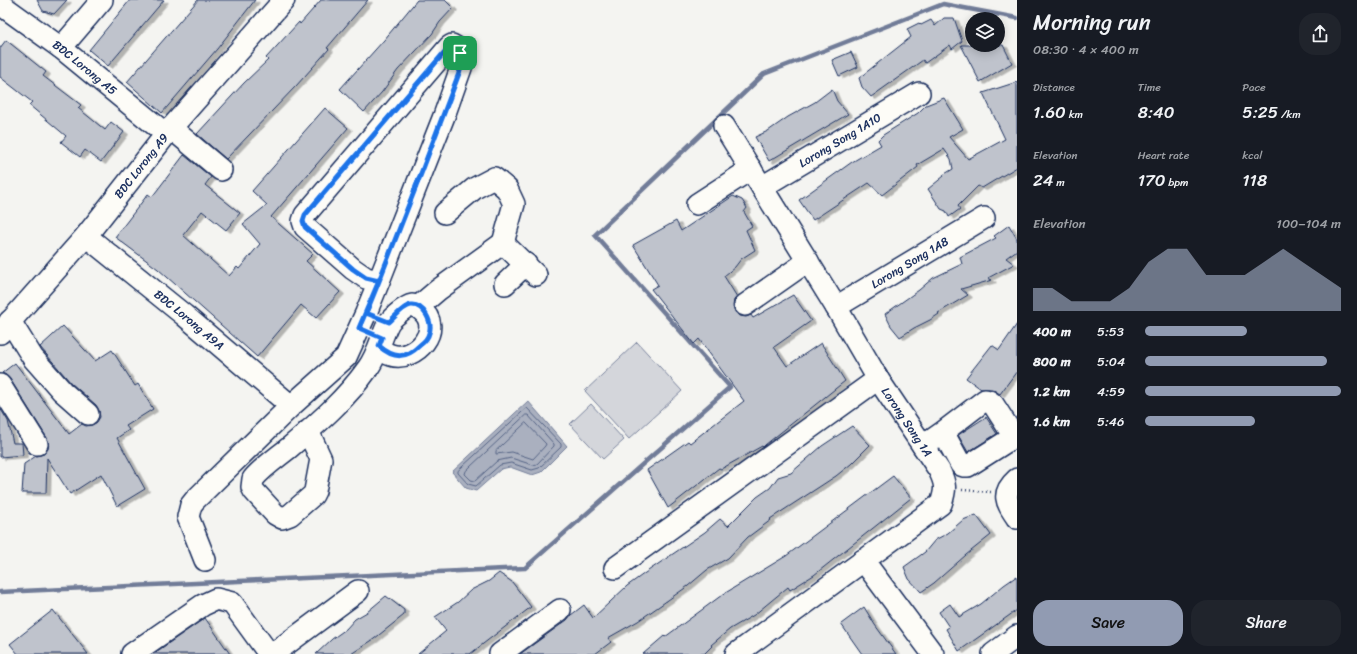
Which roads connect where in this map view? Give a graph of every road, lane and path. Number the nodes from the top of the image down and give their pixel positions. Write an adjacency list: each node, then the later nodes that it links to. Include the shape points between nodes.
1 (102, 0): 4 (street)
2 (284, 0): 7 (street, BDC Lorong A9)
3 (0, 4): 4 (street, BDC Lorong A5)
4 (61, 48): 7 (street, BDC Lorong A5)
5 (919, 93): 10 (street, Lorong Song 1A10)
6 (724, 126): 9 (street, Lorong Song 1A)
7 (168, 131): 8 (street, BDC Lorong A5); 14 (street, BDC Lorong A9)
8 (221, 170)
9 (751, 170): 10 (street, Lorong Song 1A); 11 (street)
10 (762, 187): 16 (street, Lorong Song 1A)
11 (697, 204)
12 (445, 213): 15 (street, via 475,188 494,178 507,189 514,204)
13 (984, 218): 21 (street, Lorong Song 1A8)
14 (86, 236): 23 (street, BDC Lorong A9); 27 (street, BDC Lorong A9A)
15 (503, 243): 18 (street, via 531,269); 20 (street)
16 (808, 261): 19 (street); 21 (street, Lorong Song 1A)
17 (379, 281): 17 (street, via 461,68 460,53 452,45 305,215 303,221 305,227 353,269 366,278); 22 (street)
18 (505, 284)
19 (745, 305)
20 (418, 307): 24 (street, via 412,305 404,308); 24 (street, via 429,319 431,328 426,339 415,350 407,355 391,355)
21 (836, 307): 25 (street, Lorong Song 1A)
22 (363, 321): 24 (street); 27 (street, via 346,357)
23 (5, 327): 28 (street, via 62,390)
24 (383, 335): 29 (street, via 373,361 360,380)
25 (878, 379): 32 (street, Lorong Song 1A); 38 (street)
26 (0, 385): 31 (street)
27 (291, 406): 36 (street, via 191,505 188,517)
28 (88, 414)
29 (308, 431)
30 (943, 432): 32 (street)
31 (37, 444)
32 (923, 446): 34 (street, Lorong Song 1A, via 945,481)
33 (1012, 486): 34 (path); 35 (street, via 1007,503)
34 (945, 488): 37 (street, via 941,504)
35 (1017, 518)
36 (205, 560)
37 (863, 560): 42 (street); 47 (street)
38 (615, 568)
39 (358, 591): 45 (street)
40 (560, 610): 46 (street)
41 (1017, 636): 48 (street)
42 (741, 652)
43 (132, 654): 44 (street, via 203,605 216,599 232,603)
44 (269, 654)
45 (272, 654)
46 (500, 654)
47 (933, 654)
48 (993, 654)

